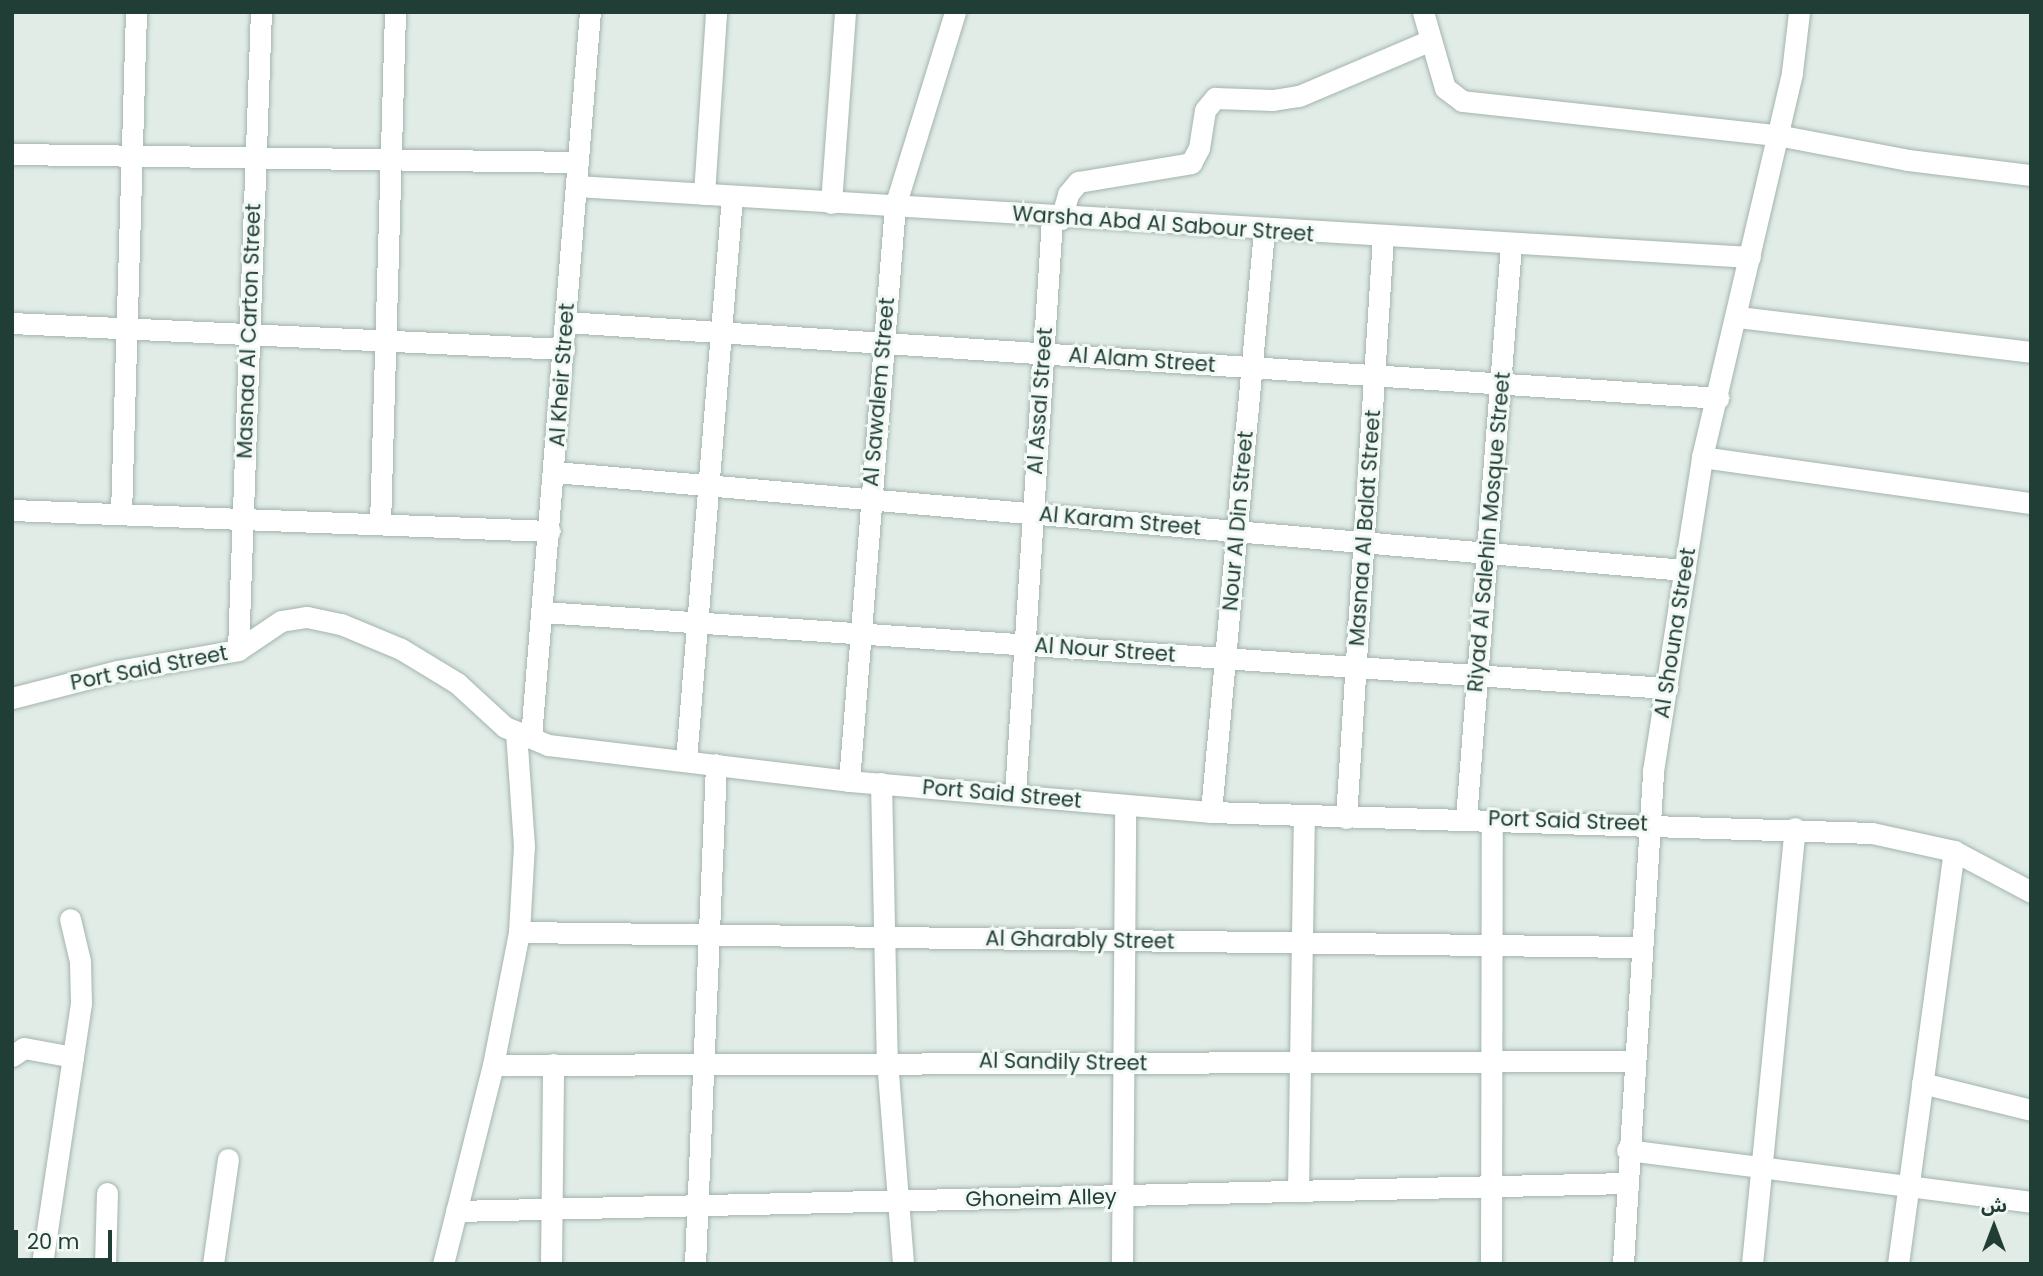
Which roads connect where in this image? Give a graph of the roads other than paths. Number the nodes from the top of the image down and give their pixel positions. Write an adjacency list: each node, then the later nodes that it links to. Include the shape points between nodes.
1 (136, 12): 13 (street)
2 (261, 12): 14 (street, Masnaa Al Carton Street)
3 (395, 12): 15 (street)
4 (590, 12): 16 (street, Al Kheir Street)
5 (716, 12): 19 (street)
6 (845, 12): 21 (street)
7 (955, 12): 22 (street, Al Sawalem Street)
8 (1423, 12): 10 (street)
9 (1799, 12): 11 (street, Al Shouna Street, via 1796,51)
10 (1431, 40): 11 (street, via 1444,88 1462,101); 23 (street, Al Assal Street, via 1299,96 1215,98 1205,110 1199,148 1191,163 1078,182)
11 (1777, 135): 17 (street, via 1908,160); 27 (street, Al Shouna Street)
12 (12, 153): 13 (street)
13 (132, 156): 14 (street); 31 (street)
14 (256, 157): 15 (street); 33 (street, Masnaa Al Carton Street)
15 (391, 159): 16 (street); 34 (street)
16 (578, 162): 18 (street, Al Kheir Street)
17 (2031, 176)
18 (576, 186): 19 (street, Warsha Abd Al Sabour Street); 29 (street, Al Kheir Street)
19 (704, 194): 20 (street, Warsha Abd Al Sabour Street)
20 (732, 197): 21 (street, Warsha Abd Al Sabour Street); 32 (street)
21 (831, 203): 22 (street, Warsha Abd Al Sabour Street)
22 (895, 206): 23 (street, Warsha Abd Al Sabour Street); 35 (street, Al Sawalem Street)
23 (1056, 218): 24 (street, Warsha Abd Al Sabour Street); 38 (street, Al Assal Street)
24 (1264, 231): 25 (street, Warsha Abd Al Sabour Street); 39 (street, Nour Al Din Street)
25 (1383, 237): 26 (street, Warsha Abd Al Sabour Street); 40 (street, Masnaa Al Balat Street)
26 (1511, 245): 27 (street, Warsha Abd Al Sabour Street); 41 (street, Riyad Al Salehin Mosque Street)
27 (1750, 257): 28 (street, Al Shouna Street)
28 (1738, 317): 37 (street); 42 (street, Al Shouna Street)
29 (566, 321): 32 (street, Al Alam Street); 36 (street, Al Kheir Street)
30 (12, 323): 31 (street)
31 (127, 329): 33 (street); 50 (street)
32 (721, 332): 35 (street, Al Alam Street); 45 (street)
33 (249, 335): 34 (street); 51 (street, Masnaa Al Carton Street)
34 (386, 341): 36 (street); 52 (street)
35 (883, 342): 38 (street, Al Alam Street); 46 (street, Al Sawalem Street)
36 (564, 349): 44 (street, Al Kheir Street)
37 (2031, 352)
38 (1043, 353): 39 (street, Al Alam Street); 49 (street, Al Assal Street)
39 (1251, 367): 40 (street, Al Alam Street); 54 (street, Nour Al Din Street)
40 (1375, 375): 41 (street, Al Alam Street); 55 (street, Masnaa Al Balat Street)
41 (1500, 383): 42 (street, Al Alam Street); 56 (street, Riyad Al Salehin Mosque Street)
42 (1718, 398): 43 (street, Al Shouna Street)
43 (1702, 457): 47 (street); 57 (street, Al Shouna Street)
44 (555, 472): 45 (street, Al Karam Street); 53 (street, Al Kheir Street)
45 (708, 485): 46 (street, Al Karam Street); 59 (street)
46 (870, 500): 49 (street, Al Karam Street); 60 (street, Al Sawalem Street)
47 (2031, 503)
48 (12, 510): 50 (street)
49 (1033, 513): 54 (street, Al Karam Street); 61 (street, Al Assal Street)
50 (121, 514): 51 (street)
51 (243, 519): 52 (street); 62 (street, Masnaa Al Carton Street)
52 (380, 524): 53 (street)
53 (550, 531): 58 (street, Al Kheir Street)
54 (1237, 531): 55 (street, Al Karam Street); 63 (street, Nour Al Din Street)
55 (1364, 542): 56 (street, Al Karam Street); 64 (street, Masnaa Al Balat Street)
56 (1487, 553): 57 (street, Al Karam Street); 65 (street, Riyad Al Salehin Mosque Street)
57 (1685, 570): 66 (street, Al Shouna Street)
58 (543, 612): 59 (street, Al Nour Street); 68 (street, Al Kheir Street)
59 (698, 623): 60 (street, Al Nour Street); 69 (street)
60 (860, 634): 61 (street, Al Nour Street); 71 (street, Al Sawalem Street)
61 (1024, 645): 63 (street, Al Nour Street); 73 (street, Al Assal Street)
62 (238, 650): 67 (street, Port Said Street, via 117,671); 68 (street, Port Said Street, via 281,621 307,617 341,624 401,649 457,683)
63 (1225, 658): 64 (street, Al Nour Street); 75 (street, Nour Al Din Street)
64 (1356, 667): 65 (street, Al Nour Street); 77 (street, Masnaa Al Balat Street)
65 (1477, 675): 66 (street, Al Nour Street); 78 (street, Riyad Al Salehin Mosque Street)
66 (1667, 688): 80 (street, Al Shouna Street)
67 (12, 698)
68 (524, 734): 69 (street, Port Said Street, via 548,744); 85 (street, Al Kheir Street)
69 (686, 760): 70 (street, Port Said Street)
70 (716, 764): 71 (street, Port Said Street); 86 (street)
71 (849, 781): 72 (street, Port Said Street)
72 (881, 783): 73 (street, Port Said Street); 87 (street)
73 (1015, 794): 74 (street, Port Said Street)
74 (1125, 805): 75 (street, Port Said Street); 88 (street)
75 (1211, 812): 76 (street, Port Said Street)
76 (1304, 816): 77 (street, Port Said Street); 89 (street)
77 (1346, 818): 78 (street, Port Said Street)
78 (1466, 818): 79 (street, Port Said Street)
79 (1492, 819): 80 (street, Port Said Street); 90 (street)
80 (1648, 823): 81 (street, Port Said Street); 91 (street, Al Shouna Street)
81 (1795, 828): 82 (street, Port Said Street, via 1872,833); 106 (street)
82 (1954, 851): 83 (street, Port Said Street); 102 (street)
83 (2031, 892)
84 (70, 919): 93 (street, via 82,982)
85 (519, 932): 86 (street, Al Gharably Street); 101 (street, Al Kheir Street)
86 (708, 935): 87 (street, Al Gharably Street); 96 (street)
87 (885, 937): 88 (street, Al Gharably Street); 94 (street)
88 (1124, 940): 89 (street, Al Gharably Street); 99 (street)
89 (1302, 943): 90 (street, Al Gharably Street); 97 (street)
90 (1491, 945): 91 (street, Al Gharably Street); 98 (street)
91 (1640, 947): 95 (street, Al Shouna Street)
92 (12, 1056): 93 (street, via 24,1048)
93 (73, 1057): 118 (street)
94 (887, 1060): 96 (street, Al Sandily Street); 99 (street, Al Sandily Street); 113 (street)
95 (1633, 1061): 98 (street, Al Sandily Street); 104 (street, Al Shouna Street)
96 (703, 1062): 100 (street, Al Sandily Street); 115 (street)
97 (1300, 1062): 98 (street, Al Sandily Street); 99 (street, Al Sandily Street); 110 (street)
98 (1491, 1062): 109 (street)
99 (1123, 1063): 112 (street)
100 (553, 1064): 101 (street, Al Sandily Street); 116 (street)
101 (493, 1065): 117 (street, Al Kheir Street)
102 (1922, 1083): 103 (street); 108 (street)
103 (2031, 1110)
104 (1627, 1150): 106 (street); 107 (street, Al Shouna Street)
105 (228, 1159): 120 (street)
106 (1762, 1167): 108 (street); 128 (street)
107 (1626, 1183): 109 (street, Ghoneim Alley); 127 (street, Al Shouna Street)
108 (1908, 1186): 114 (street); 129 (street)
109 (1492, 1187): 110 (street, Ghoneim Alley); 126 (street)
110 (1298, 1191): 112 (street, Ghoneim Alley)
111 (107, 1193): 119 (street)
112 (1122, 1196): 113 (street, Ghoneim Alley); 125 (street)
113 (896, 1202): 115 (street, Ghoneim Alley); 124 (street)
114 (2031, 1202)
115 (697, 1206): 116 (street, Ghoneim Alley); 123 (street)
116 (551, 1210): 117 (street, Ghoneim Alley); 122 (street)
117 (456, 1211): 121 (street, Al Kheir Street)
118 (42, 1264)
119 (105, 1264)
120 (214, 1264)
121 (443, 1264)
122 (551, 1264)
123 (695, 1264)
124 (903, 1264)
125 (1122, 1264)
126 (1491, 1264)
127 (1623, 1264)
128 (1752, 1264)
129 (1898, 1264)

